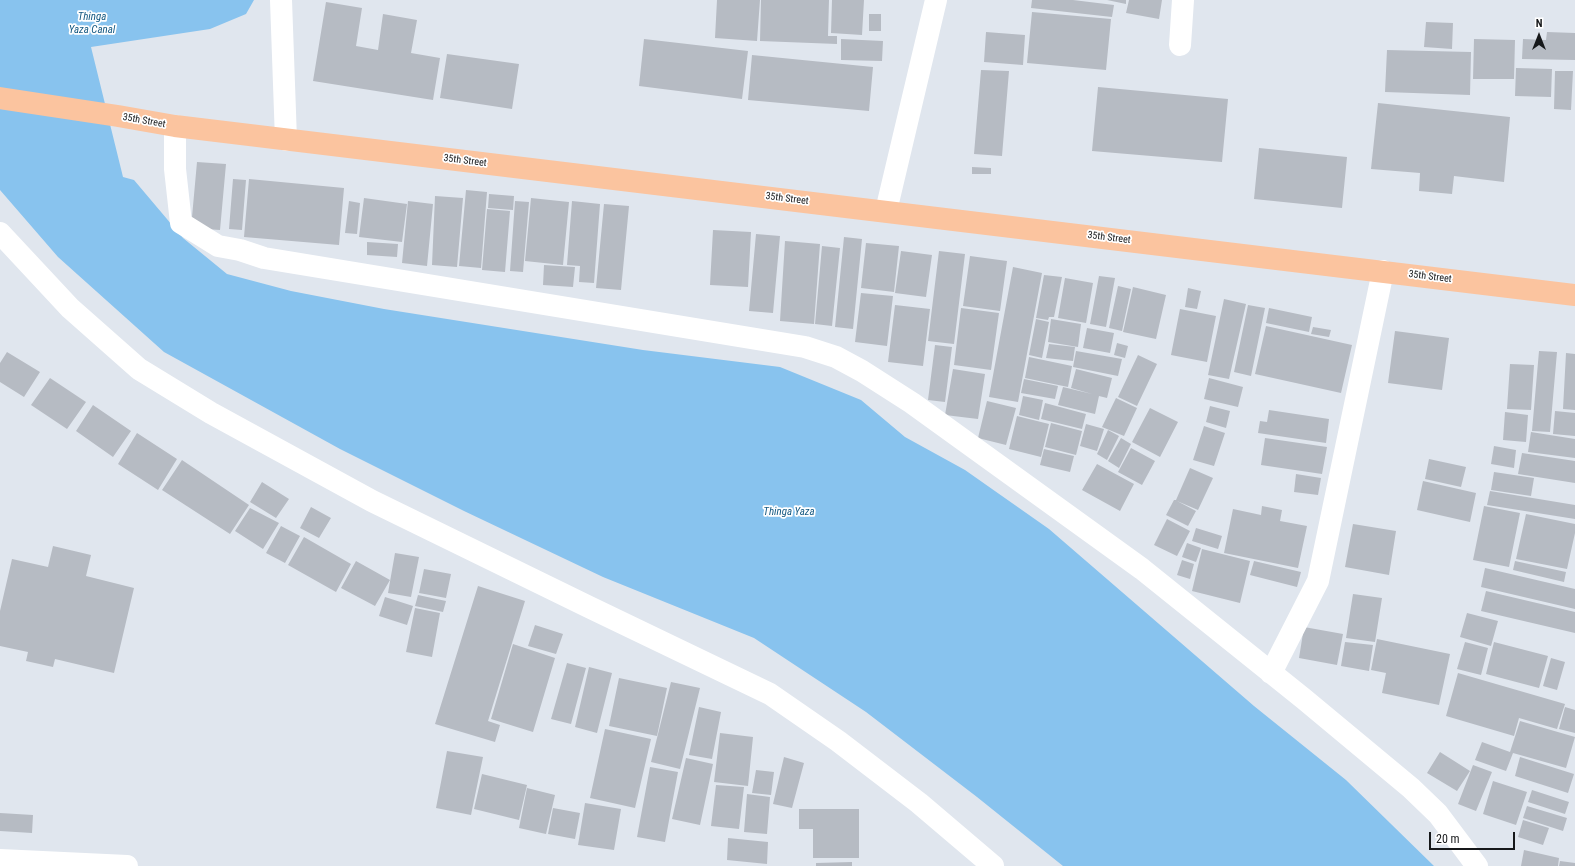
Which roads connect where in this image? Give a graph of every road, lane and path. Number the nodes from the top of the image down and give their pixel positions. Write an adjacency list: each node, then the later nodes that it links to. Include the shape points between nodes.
1 (281, 0): 7 (street)
2 (936, 0): 8 (street)
3 (1183, 0): 4 (street)
4 (1180, 45)
5 (0, 98): 6 (main road, 35th Street)
6 (175, 126): 7 (main road, 35th Street); 12 (street, via 175,169 181,223 218,246 264,258 805,348 836,356 912,403 1142,569)
7 (286, 140): 8 (main road, 35th Street)
8 (886, 211): 10 (main road, 35th Street)
9 (0, 233): 16 (street, via 70,308 139,369 211,413 372,501 770,694 838,741 919,803)
10 (1383, 271): 11 (main road, 35th Street); 12 (street, via 1318,581)
11 (1575, 295)
12 (1271, 673): 17 (street, via 1411,788 1438,814)
13 (0, 860): 14 (street)
14 (102, 865): 15 (street)
15 (127, 866)
16 (993, 866)
17 (1477, 866)

